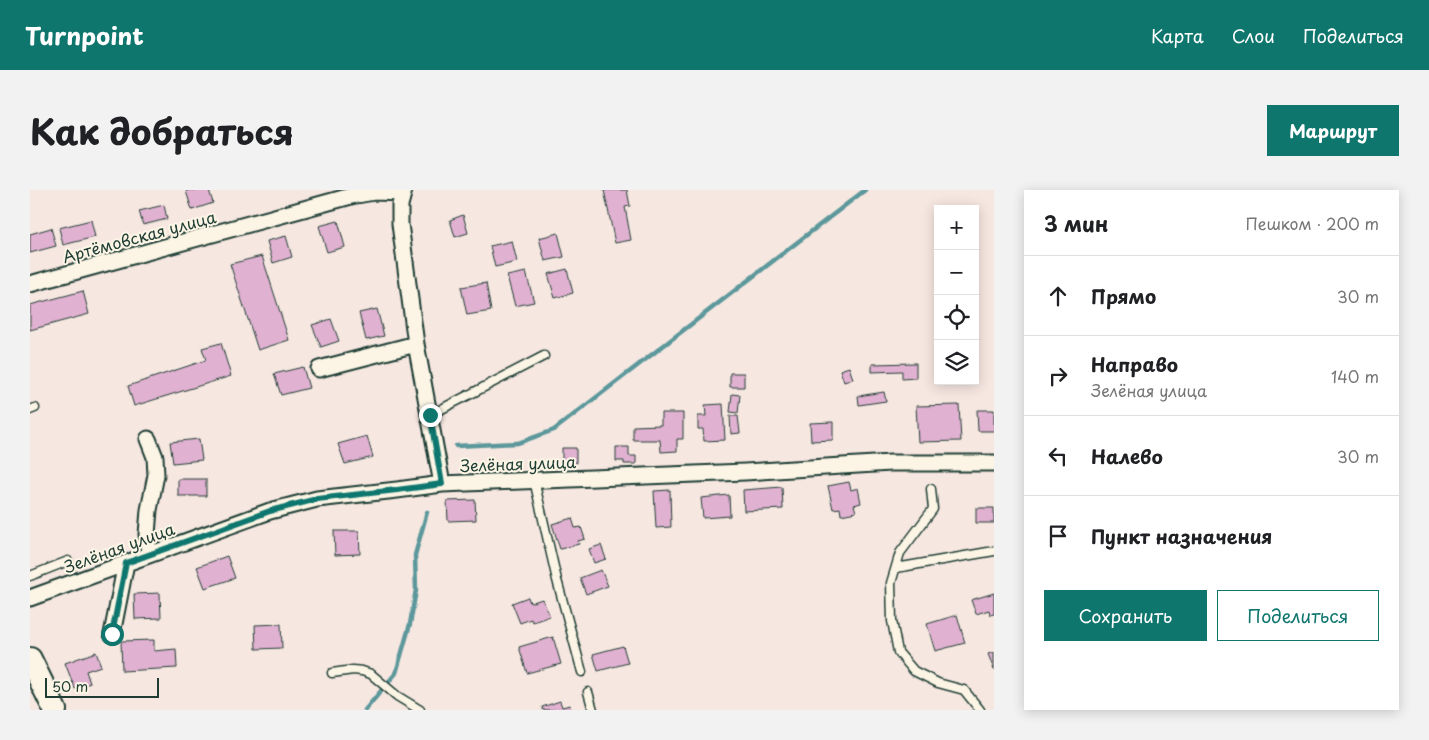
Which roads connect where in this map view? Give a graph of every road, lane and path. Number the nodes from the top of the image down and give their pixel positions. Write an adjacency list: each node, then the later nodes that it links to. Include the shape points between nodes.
1 (404, 191): 2 (street, Артёмовская улица, via 351,196); 3 (street, via 400,224)
2 (30, 284)
3 (416, 344): 5 (street); 6 (street)
4 (544, 356): 6 (lane)
5 (319, 369)
6 (430, 415): 10 (street)
7 (148, 439): 13 (street, via 155,458 156,475 149,510)
8 (994, 463): 9 (street, Зелёная улица, via 891,464)
9 (534, 480): 10 (street, Зелёная улица); 21 (lane)
10 (442, 484): 13 (street, Зелёная улица, via 317,499 270,511)
11 (932, 489): 16 (lane, via 933,508 900,553)
12 (994, 551): 16 (lane)
13 (149, 555): 15 (street, Зелёная улица)
14 (68, 561): 17 (lane)
15 (126, 563): 18 (street, Зелёная улица); 19 (street)
16 (896, 568): 27 (lane, via 891,583 892,621 898,652 914,671 938,683 964,690)
17 (30, 576)
18 (30, 598)
19 (112, 634)
20 (30, 659): 24 (main road)
21 (582, 672)
22 (332, 673): 25 (lane, via 353,670 371,674)
23 (588, 692): 26 (lane)
24 (54, 710)
25 (420, 710)
26 (593, 710)
27 (980, 710)

